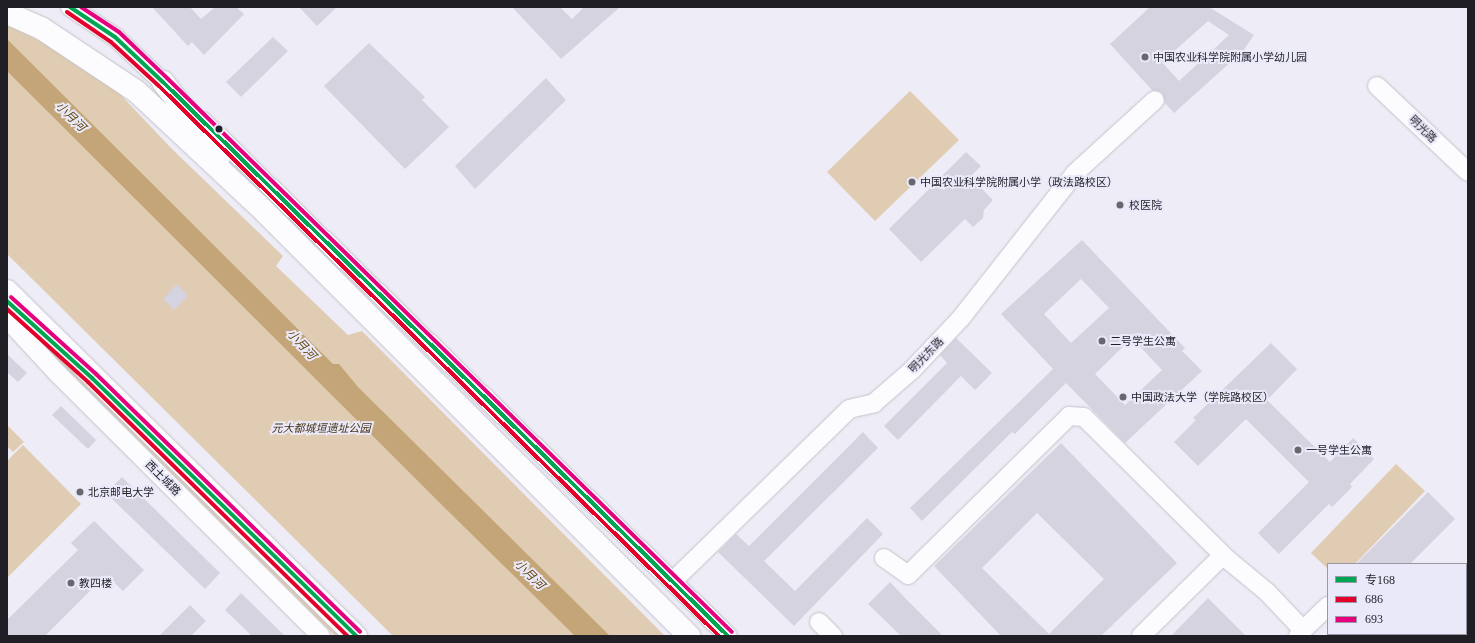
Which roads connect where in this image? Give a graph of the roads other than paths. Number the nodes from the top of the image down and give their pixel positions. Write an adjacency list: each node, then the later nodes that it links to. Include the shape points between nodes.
1 (70, 7): 3 (street, via 115,37)
2 (7, 13): 7 (highway, via 41,28 136,91)
3 (163, 82): 7 (highway); 14 (street)
4 (1377, 86): 6 (street, 明光路)
5 (1155, 100): 14 (street, 明光东路, via 1075,173 961,318 912,370 874,403 849,409)
6 (1468, 172)
7 (258, 205): 20 (highway)
8 (7, 291): 11 (highway, 西土城路)
9 (7, 301): 11 (highway)
10 (7, 319): 18 (street, 西土城路, via 58,374)
11 (92, 378): 19 (highway, 西土城路)
12 (1223, 555): 13 (street, via 1084,417 1069,416 908,575); 17 (street, via 1267,592); 23 (street)
13 (884, 558)
14 (674, 581): 21 (street)
15 (1327, 607): 17 (street)
16 (819, 622): 22 (street)
17 (1300, 633)
18 (320, 636)
19 (356, 636)
20 (689, 636)
21 (728, 636)
22 (833, 636)
23 (1141, 636)

